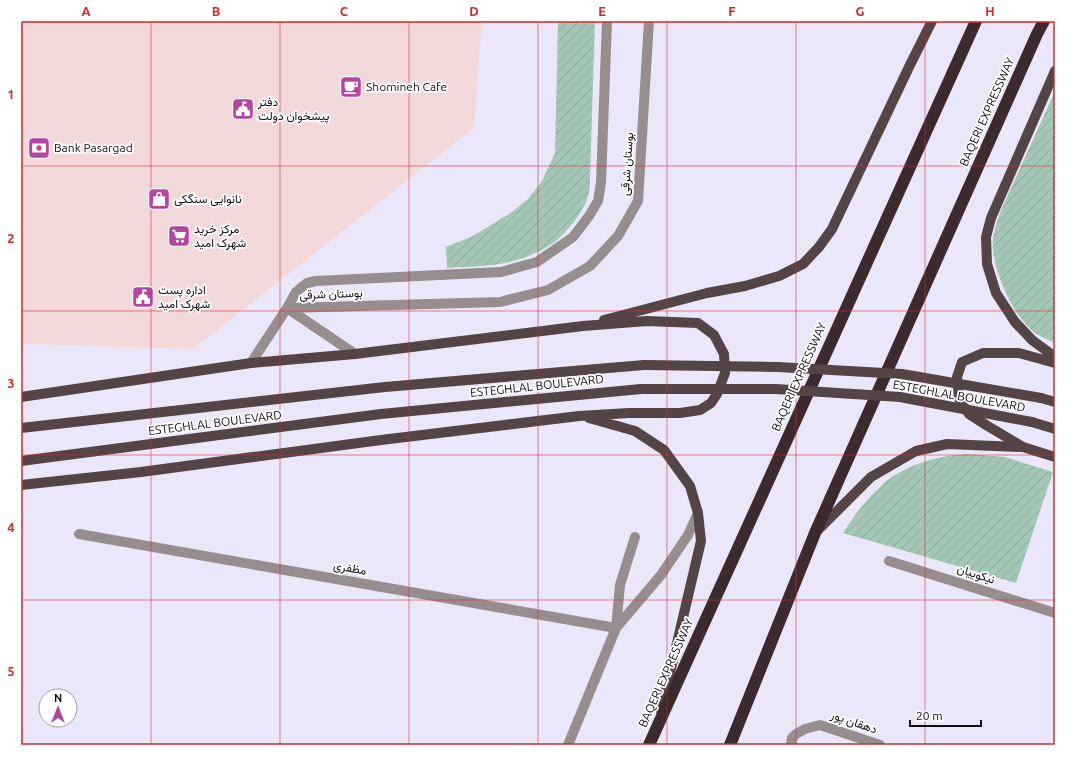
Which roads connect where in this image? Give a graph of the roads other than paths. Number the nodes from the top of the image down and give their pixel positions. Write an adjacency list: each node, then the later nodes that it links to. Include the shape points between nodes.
1 (607, 21): 7 (street, بوستان شرقی, via 601,183 598,201 573,237 537,262 501,272 307,283 296,292)
2 (649, 21): 7 (street, بوستان شرقی, via 638,202 618,236 590,266 548,290 500,302)
3 (932, 21): 8 (main road, via 832,229 803,264 779,276 745,286 707,293)
4 (976, 21): 29 (highway, BAQERI EXPRESSWAY)
5 (1044, 21): 23 (highway, BAQERI EXPRESSWAY)
6 (1055, 71): 10 (main road, via 991,218 986,238 987,264 996,293 1015,322 1032,340)
7 (287, 308): 9 (street); 11 (street)
8 (583, 326): 9 (main road); 15 (main road, via 647,321 698,323 714,335 724,354 725,373 717,394 700,410 680,413)
9 (355, 354): 11 (main road)
10 (1055, 357)
11 (251, 363): 13 (main road)
12 (1055, 363): 18 (main road, via 1019,353 983,353 962,362 957,377 960,399 970,414)
13 (21, 397)
14 (1055, 402): 16 (main road, ESTEGHLAL BOULEVARD, bridge, via 902,374 778,367 644,365 385,387)
15 (579, 416): 21 (main road); 22 (main road, via 635,431 664,450 690,486)
16 (21, 428)
17 (1055, 429): 20 (main road, ESTEGHLAL BOULEVARD, bridge, via 1032,422 900,397 776,389 641,389 382,414)
18 (1023, 447): 19 (main road); 23 (main road, via 947,444 916,451 871,477)
19 (1055, 457)
20 (21, 461)
21 (21, 485)
22 (698, 513): 28 (street, via 688,535 661,575); 29 (main road, via 701,541)
23 (815, 533): 32 (highway, BAQERI EXPRESSWAY)
24 (79, 534): 28 (street, مظفری)
25 (635, 537): 28 (street, via 620,585)
26 (889, 561): 27 (street, نیکوییان)
27 (1055, 613)
28 (616, 628): 30 (street)
29 (656, 729): 31 (highway, BAQERI EXPRESSWAY)
30 (568, 745)
31 (649, 745)
32 (730, 745)
33 (791, 745): 34 (street, دهقان پور, via 796,734 820,725)
34 (880, 745)

